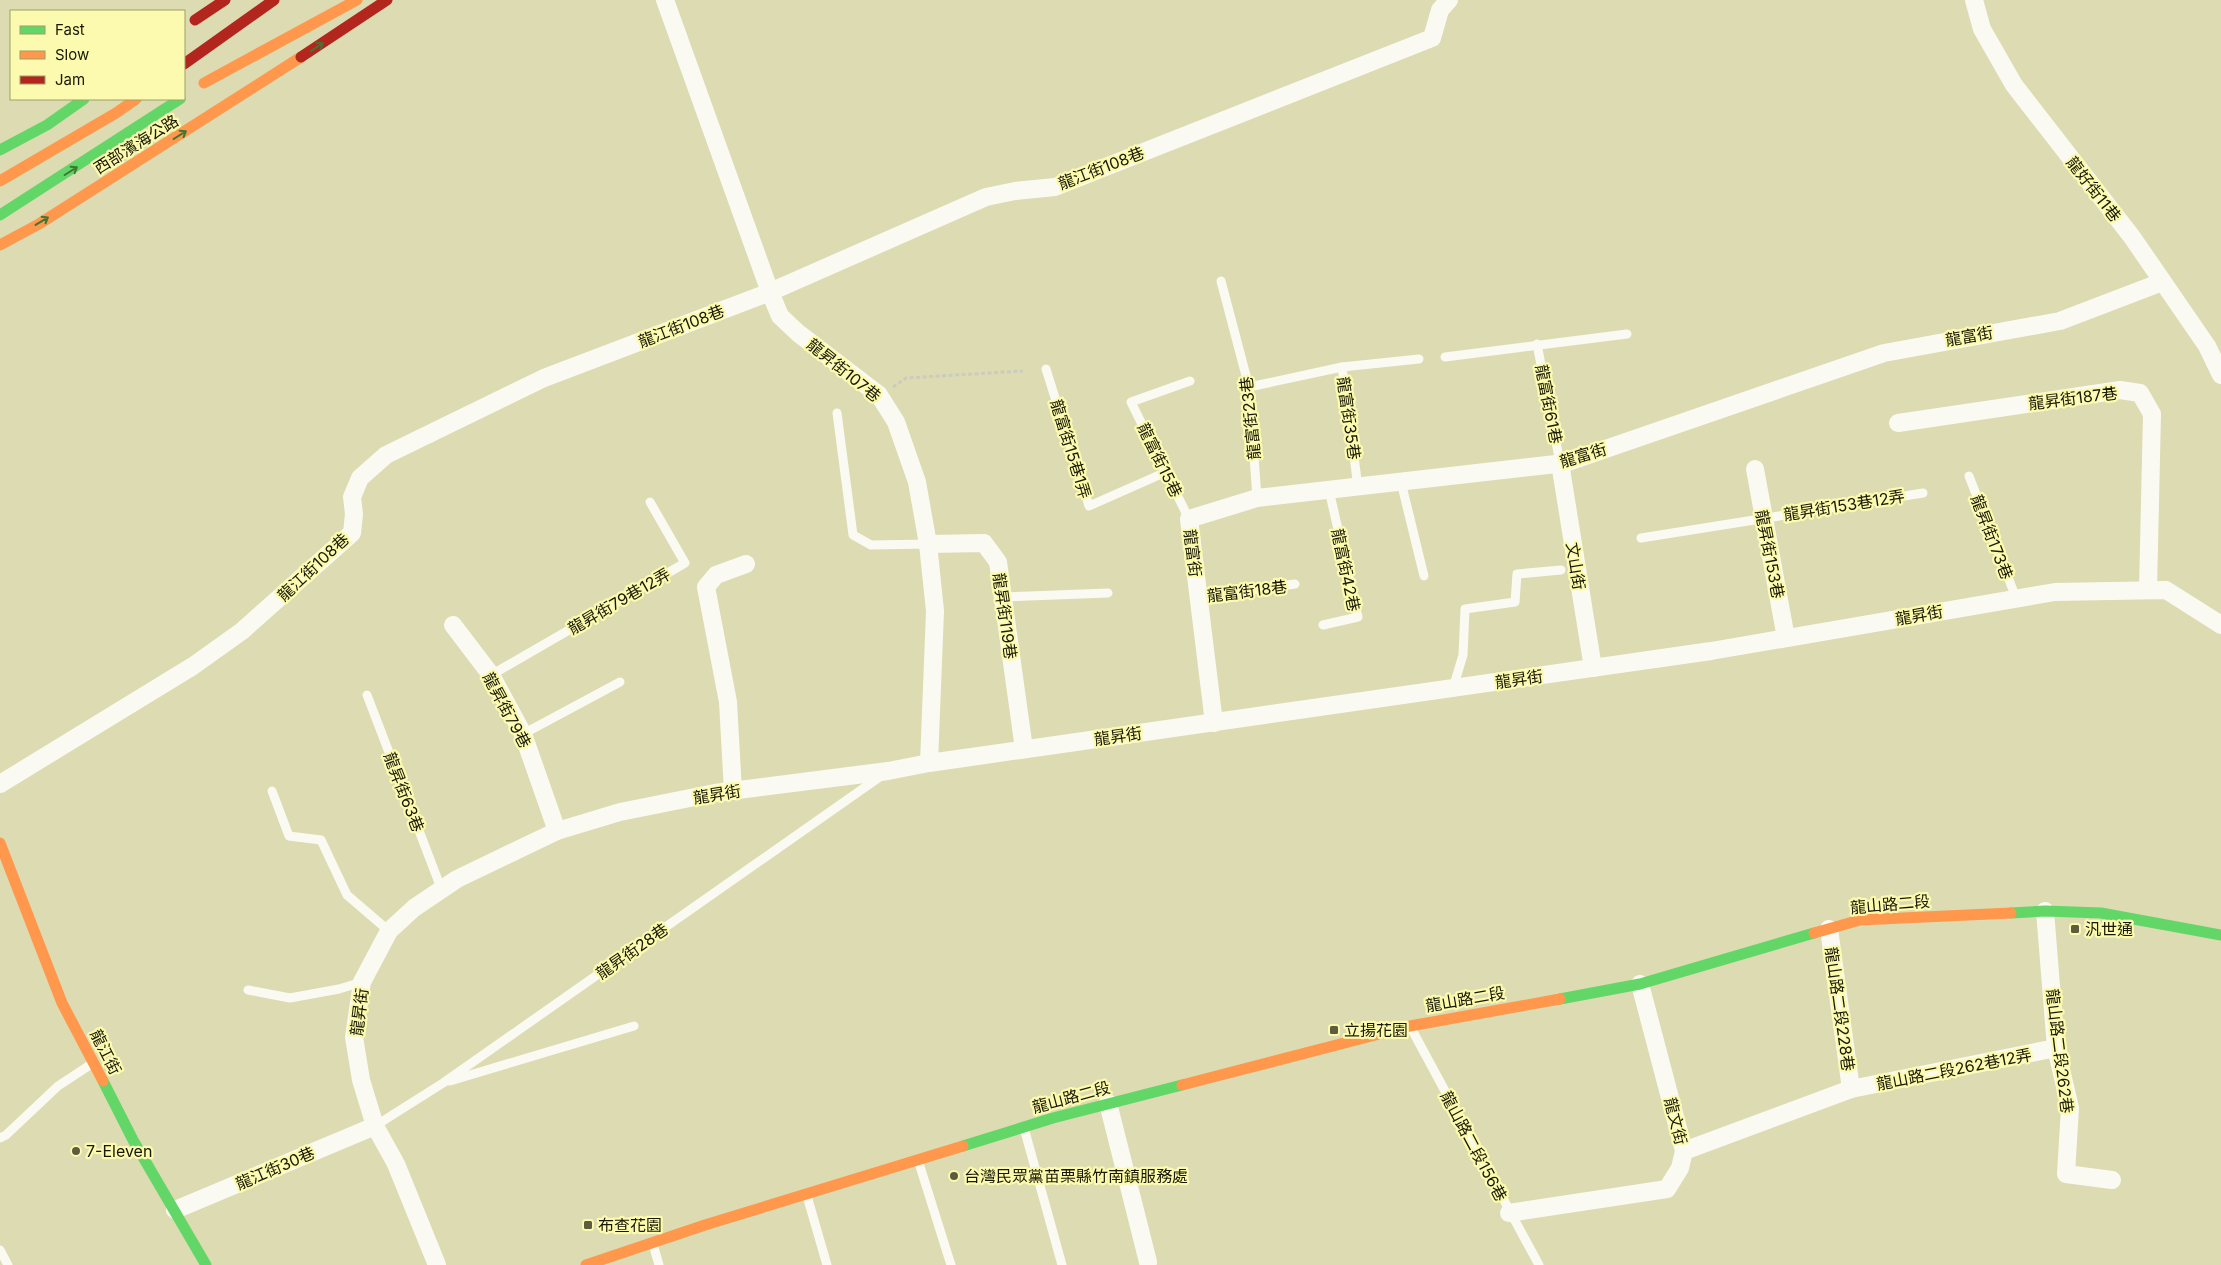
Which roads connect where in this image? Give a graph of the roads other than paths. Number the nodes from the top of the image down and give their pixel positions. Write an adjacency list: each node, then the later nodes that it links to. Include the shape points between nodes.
1 (221, 0): 10 (main road)
2 (225, 0): 10 (main road)
3 (262, 0): 13 (main road)
4 (274, 0): 13 (main road)
5 (357, 0): 15 (main road)
6 (387, 0): 22 (main road, 西部濱海公路, one-way to 6, via 256,88)
7 (665, 0): 25 (street, 龍昇街107巷)
8 (1449, 0): 25 (street, 龍江街108巷, via 1440,10 1432,38 1056,187 986,197)
9 (1974, 0): 24 (street, 龍好街11巷, via 1982,28 2014,85 2132,237)
10 (195, 20): 11 (main road)
11 (185, 27)
12 (280, 28): 15 (main road)
13 (202, 50): 14 (main road)
14 (185, 63)
15 (194, 89)
16 (83, 100): 19 (main road, via 47,125)
17 (135, 100): 20 (main road)
18 (178, 100): 21 (main road, one-way to 18)
19 (0, 150)
20 (0, 181)
21 (0, 216)
22 (0, 246)
23 (1221, 281): 34 (lane, 龍富街23巷)
24 (2162, 282): 32 (street, 龍好街11巷, via 2207,346); 37 (street, 龍富街, via 2060,320 1884,353)
25 (770, 292): 50 (street, 龍昇街107巷, via 780,316 880,395 896,422 917,482); 74 (street, 龍江街108巷, via 544,378 386,455 360,478 352,497 352,533 242,631 192,666)
26 (1627, 334): 27 (lane)
27 (1537, 344): 28 (lane); 37 (lane, 龍富街61巷)
28 (1445, 356)
29 (1419, 359): 30 (lane, 龍富街35巷)
30 (1342, 368): 34 (lane); 42 (lane, 龍富街35巷)
31 (1046, 369): 39 (lane, 龍富街15巷1弄, via 1089,506)
32 (2221, 375)
33 (1190, 382): 39 (lane, 龍富街15巷, via 1131,402)
34 (1249, 387): 45 (lane, 龍富街23巷)
35 (837, 413): 50 (lane, via 853,535 871,545)
36 (1898, 422): 55 (street, 龍昇街187巷, via 2120,390 2140,393 2152,414)
37 (1560, 463): 41 (street, 龍富街); 64 (street, 文山街)
38 (1755, 470): 47 (street, 龍昇街153巷)
39 (1166, 472): 48 (lane, 龍富街15巷)
40 (1969, 476): 59 (lane, 龍昇街173巷)
41 (1401, 482): 42 (street, 龍富街); 53 (lane)
42 (1358, 487): 43 (street, 龍富街)
43 (1329, 490): 45 (street, 龍富街); 61 (lane, 龍富街42巷, via 1358,617)
44 (1924, 493): 47 (lane, 龍昇街153巷12弄)
45 (1257, 498): 48 (street, 龍富街)
46 (650, 502): 65 (lane, 龍昇街79巷12弄, via 685,563)
47 (1764, 518): 49 (lane, 龍昇街153巷12弄); 63 (street, 龍昇街153巷)
48 (1189, 519): 58 (street, 龍富街)
49 (1641, 538)
50 (928, 544): 57 (street, 龍昇街119巷, via 984,543 998,562); 72 (street, 龍昇街107巷, via 934,611)
51 (746, 564): 76 (street, via 716,576 706,587 728,702)
52 (1561, 570): 67 (lane, via 1517,574 1515,602 1465,609 1462,655)
53 (1424, 576)
54 (1295, 584): 58 (lane, 龍富街18巷)
55 (2148, 590): 59 (street, 龍昇街, via 2055,592); 62 (street, 龍昇街, via 2166,590)
56 (1108, 593): 57 (lane)
57 (1002, 597): 71 (street, 龍昇街119巷)
58 (1198, 597): 69 (street, 龍富街)
59 (2016, 598): 63 (street, 龍昇街)
60 (452, 624): 65 (street, 龍昇街79巷)
61 (1323, 625)
62 (2221, 625)
63 (1786, 638): 64 (street, 龍昇街)
64 (1593, 668): 67 (street, 龍昇街)
65 (491, 676): 70 (street, 龍昇街79巷)
66 (620, 682): 70 (lane)
67 (1454, 688): 69 (street, 龍昇街)
68 (367, 695): 79 (lane, 龍昇街63巷)
69 (1214, 723): 71 (street, 龍昇街)
70 (523, 734): 77 (street, 龍昇街79巷)
71 (1024, 750): 72 (street, 龍昇街)
72 (929, 763): 73 (street, 龍昇街)
73 (888, 771): 76 (street, 龍昇街); 91 (lane, 龍昇街28巷)
74 (0, 784)
75 (272, 791): 82 (lane, via 288,836 321,840 347,895)
76 (733, 791): 77 (street, 龍昇街, via 620,812)
77 (557, 832): 79 (street, 龍昇街)
78 (0, 843): 90 (main road, 龍江街, via 62,1002)
79 (441, 888): 82 (street, 龍昇街)
80 (2045, 911): 81 (main road, 龍山路二段, via 1860,920); 83 (main road, 龍山路二段, via 2101,913); 89 (street, 龍山路二段262巷)
81 (1829, 929): 85 (main road, 龍山路二段); 92 (street, 龍山路二段228巷)
82 (389, 931): 84 (street, 龍昇街)
83 (2221, 935)
84 (362, 982): 86 (lane, via 290,998); 94 (street, 龍昇街, via 354,1037 360,1080)
85 (1640, 984): 88 (main road, 龍山路二段); 97 (street, 龍文街)
86 (248, 990)
87 (634, 1026): 91 (lane)
88 (1410, 1026): 93 (main road, 龍山路二段); 102 (lane, 龍山路二段156巷)
89 (2056, 1048): 92 (street, 龍山路二段262巷12弄); 99 (street, 龍山路二段262巷, via 2070,1108 2066,1174)
90 (93, 1062): 96 (lane, via 58,1086); 101 (main road, 龍江街, via 133,1140)
91 (443, 1083): 94 (lane, 龍昇街28巷)
92 (1851, 1089): 97 (street, 龍山路二段262巷12弄)
93 (1108, 1103): 95 (main road, 龍山路二段); 105 (street)
94 (375, 1126): 101 (street, 龍江街30巷); 108 (street, 龍昇街, via 396,1164)
95 (1024, 1127): 98 (main road, 龍山路二段); 113 (lane)
96 (0, 1138)
97 (1684, 1151): 102 (street, 龍文街, via 1680,1168 1667,1188)
98 (918, 1159): 100 (main road, 龍山路二段); 112 (lane)
99 (2112, 1180)
100 (806, 1194): 103 (main road, 龍山路二段); 111 (lane)
101 (175, 1210): 107 (main road, 龍江街)
102 (1509, 1213): 114 (lane, 龍山路二段156巷)
103 (652, 1243): 109 (main road, 龍山路二段); 110 (lane)
104 (0, 1250): 106 (lane)
105 (1148, 1262)
106 (8, 1265)
107 (206, 1265)
108 (437, 1265)
109 (586, 1265)
110 (659, 1265)
111 (827, 1265)
112 (951, 1265)
113 (1062, 1265)
114 (1539, 1265)

